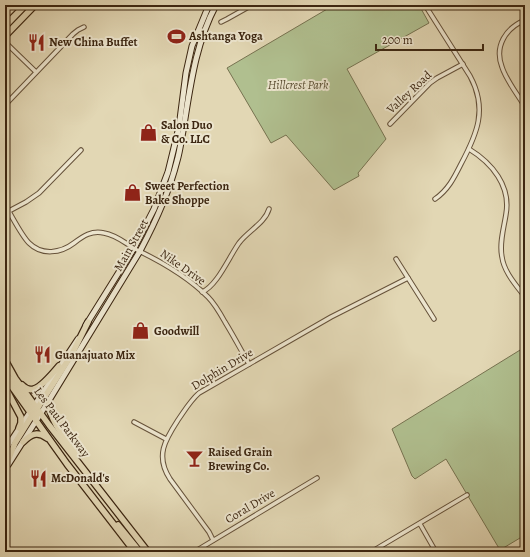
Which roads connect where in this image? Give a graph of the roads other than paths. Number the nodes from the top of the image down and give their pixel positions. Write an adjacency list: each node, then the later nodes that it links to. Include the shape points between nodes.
1 (16, 5): 7 (main road)
2 (209, 5): 12 (main road, Main Street)
3 (216, 5): 13 (main road, Main Street)
4 (252, 5): 9 (street)
5 (425, 5): 15 (street)
6 (34, 6): 11 (main road)
7 (5, 16)
8 (525, 20): 22 (street, via 516,24 502,41 500,59 502,68)
9 (221, 22)
10 (84, 27): 18 (street, via 73,34)
11 (5, 36)
12 (195, 38): 13 (main road); 16 (main road, Main Street)
13 (202, 40): 17 (main road, Main Street)
14 (5, 42): 18 (street)
15 (463, 64): 23 (street, Valley Road, via 430,83); 24 (street, via 474,84 479,102 477,129)
16 (187, 69): 17 (main road); 19 (main road, Main Street)
17 (194, 70): 20 (main road, Main Street)
18 (36, 72): 21 (street)
19 (185, 81): 20 (main road); 26 (main road, Main Street, via 179,127)
20 (192, 82): 31 (main road, Main Street, via 178,160)
21 (5, 105)
22 (525, 107)
23 (390, 124)
24 (469, 149): 27 (street, via 450,184); 37 (street, via 492,167 503,186 507,209 501,248 502,259)
25 (81, 150): 30 (street, via 39,193)
26 (162, 188): 31 (main road, via 157,209); 32 (main road, Main Street)
27 (435, 199)
28 (5, 205): 30 (street)
29 (269, 209): 36 (street, via 266,217 250,230 207,290)
30 (9, 211): 32 (street, Nike Drive, via 29,243 42,251 61,251 86,235 98,232 118,238)
31 (159, 213): 33 (main road, Main Street)
32 (134, 248): 33 (street, Nike Drive); 39 (main road, Main Street)
33 (140, 251): 36 (street, Nike Drive, via 188,279); 47 (main road, Main Street)
34 (396, 259): 35 (street)
35 (408, 278): 38 (street); 41 (street, Dolphin Drive, via 331,317)
36 (202, 292): 41 (street, Nike Drive, via 216,307)
37 (525, 297)
38 (434, 319)
39 (88, 322): 42 (main road, Main Street); 48 (main road, via 72,354)
40 (5, 360): 45 (main road, Les Paul Parkway)
41 (250, 364): 52 (street, Dolphin Drive, via 194,397)
42 (59, 366): 45 (main road, via 35,389 26,388); 48 (main road, Main Street)
43 (5, 372): 48 (main road)
44 (5, 377): 48 (main road, Les Paul Parkway)
45 (18, 382): 48 (main road, Les Paul Parkway)
46 (5, 387): 51 (main road, via 20,417)
47 (48, 402): 48 (main road, Main Street); 59 (main road, via 57,427)
48 (35, 411): 49 (main road, Les Paul Parkway); 49 (main road, Main Street); 51 (main road, Main Street); 58 (main road, via 15,443); 59 (main road, Les Paul Parkway)
49 (36, 421): 53 (main road, Les Paul Parkway); 55 (main road, Main Street)
50 (134, 422): 52 (street)
51 (19, 428): 54 (main road, Main Street)
52 (166, 439): 64 (street, Dolphin Drive, via 162,453 166,472)
53 (49, 440): 55 (main road, via 36,434); 62 (main road, Les Paul Parkway)
54 (11, 441): 56 (main road, Main Street); 57 (main road)
55 (23, 442): 58 (main road, Main Street)
56 (5, 450)
57 (5, 454)
58 (5, 469)
59 (89, 476): 67 (main road, Les Paul Parkway)
60 (317, 478): 64 (street, Coral Drive)
61 (467, 495): 63 (street)
62 (101, 508): 65 (main road, Les Paul Parkway); 66 (main road)
63 (420, 524): 69 (street); 70 (street)
64 (213, 540): 68 (street, Coral Drive)
65 (135, 552)
66 (140, 552)
67 (148, 552)
68 (194, 552)
69 (374, 552)
70 (436, 552)

